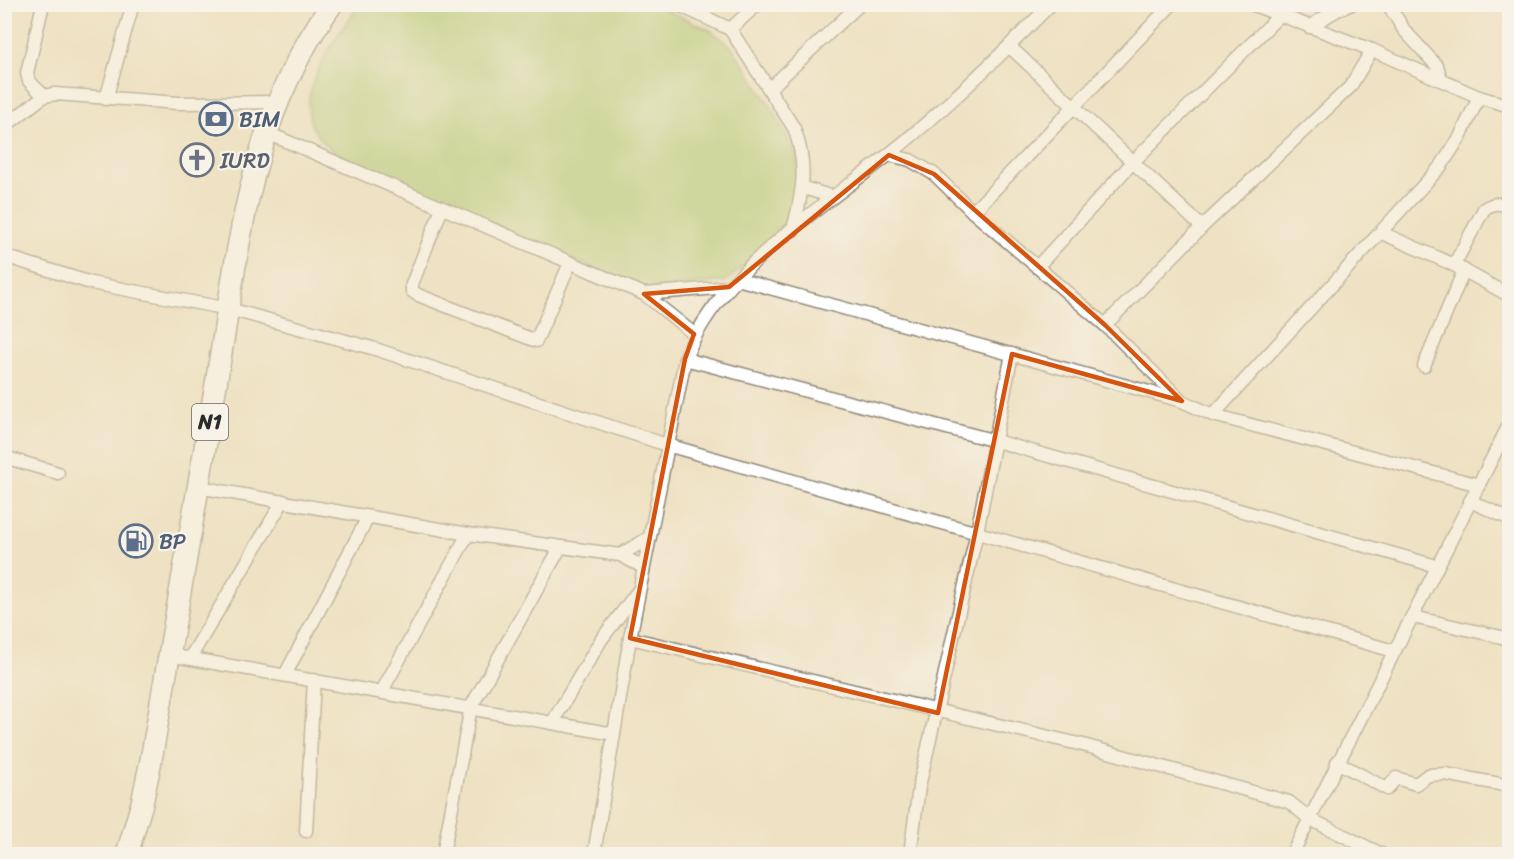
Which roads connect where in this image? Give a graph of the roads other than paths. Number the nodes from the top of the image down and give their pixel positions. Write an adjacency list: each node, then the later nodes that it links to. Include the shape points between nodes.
1 (43, 4): 20 (street, via 27,74)
2 (133, 4): 22 (street)
3 (677, 4): 15 (street)
4 (758, 4): 15 (street)
5 (861, 4): 19 (street)
6 (1051, 4): 16 (street)
7 (1172, 4): 25 (street)
8 (1251, 4): 13 (street)
9 (1291, 4): 13 (street)
10 (1352, 4): 14 (street)
11 (1388, 4): 18 (street, via 1404,30 1432,58)
12 (326, 6): 23 (highway, N1)
13 (1277, 16): 14 (street); 29 (street)
14 (1309, 27): 17 (street)
15 (730, 29): 19 (street)
16 (1009, 46): 25 (street); 28 (street)
17 (1372, 50): 18 (street); 35 (street, via 1350,87)
18 (1441, 79): 21 (street)
19 (770, 88): 30 (street, via 800,143)
20 (44, 96): 22 (street); 26 (street)
21 (1479, 97): 24 (street); 37 (street, via 1442,166)
22 (106, 99): 23 (street)
23 (276, 102): 27 (highway, N1)
24 (1509, 106)
25 (1074, 108): 29 (street); 34 (street)
26 (4, 127)
27 (265, 132): 33 (street); 45 (highway, N1, via 247,196)
28 (889, 155): 31 (street); 34 (street, via 922,165)
29 (1132, 163): 35 (street); 40 (street)
30 (804, 188): 31 (street); 36 (street)
31 (832, 197): 36 (street)
32 (1509, 207): 41 (street, via 1499,203 1484,209)
33 (442, 208): 39 (street); 39 (street, via 412,284 412,291 418,295 536,341)
34 (973, 212): 40 (street)
35 (1202, 227): 46 (street)
36 (793, 230): 42 (street)
37 (1382, 233): 41 (street); 52 (street)
38 (4, 256): 45 (street, via 91,283)
39 (570, 262): 43 (street)
40 (1037, 267): 46 (street)
41 (1459, 267): 44 (street); 50 (street)
42 (733, 283): 43 (street); 47 (street); 48 (street)
43 (644, 294): 47 (street)
44 (1509, 296)
45 (229, 309): 55 (street, via 372,348); 59 (highway, N1)
46 (1105, 325): 51 (street)
47 (694, 334): 49 (street)
48 (1012, 354): 51 (street); 54 (street)
49 (685, 359): 54 (street); 55 (street)
50 (1424, 366)
51 (1182, 401): 52 (street)
52 (1213, 415): 58 (street)
53 (1509, 423): 58 (street)
54 (996, 441): 64 (street); 69 (street)
55 (667, 445): 64 (street); 66 (street)
56 (4, 457): 57 (street)
57 (58, 473)
58 (1479, 484): 61 (street)
59 (198, 487): 60 (street); 76 (highway, N1)
60 (283, 501): 62 (street); 76 (street)
61 (1470, 501): 63 (street); 69 (street)
62 (368, 517): 65 (street); 77 (street)
63 (1509, 519)
64 (977, 532): 75 (street); 81 (street)
65 (468, 534): 67 (street); 79 (street)
66 (649, 537): 68 (street); 70 (street)
67 (560, 548): 68 (street); 80 (street)
68 (620, 555): 70 (street)
69 (1436, 566): 72 (street)
70 (643, 567): 71 (street)
71 (639, 590): 73 (street); 82 (street, via 601,640)
72 (1413, 617): 74 (street); 75 (street)
73 (630, 639): 81 (street); 83 (street)
74 (1509, 639)
75 (1394, 651): 84 (street)
76 (179, 656): 77 (street); 88 (highway, N1)
77 (285, 675): 78 (street)
78 (314, 680): 79 (street); 87 (street)
79 (381, 691): 80 (street)
80 (471, 707): 82 (street); 89 (street)
81 (938, 713): 86 (street, via 1083,746 1279,798); 91 (street, via 919,786)
82 (552, 723): 83 (street)
83 (614, 734): 90 (street)
84 (1337, 762): 85 (street, via 1388,789 1396,778 1416,784 1428,775 1446,774); 86 (street)
85 (1509, 786)
86 (1310, 819): 92 (street); 93 (street)
87 (306, 831)
88 (127, 855)
89 (443, 855)
90 (594, 855)
91 (910, 855)
92 (1292, 855)
93 (1381, 855)

